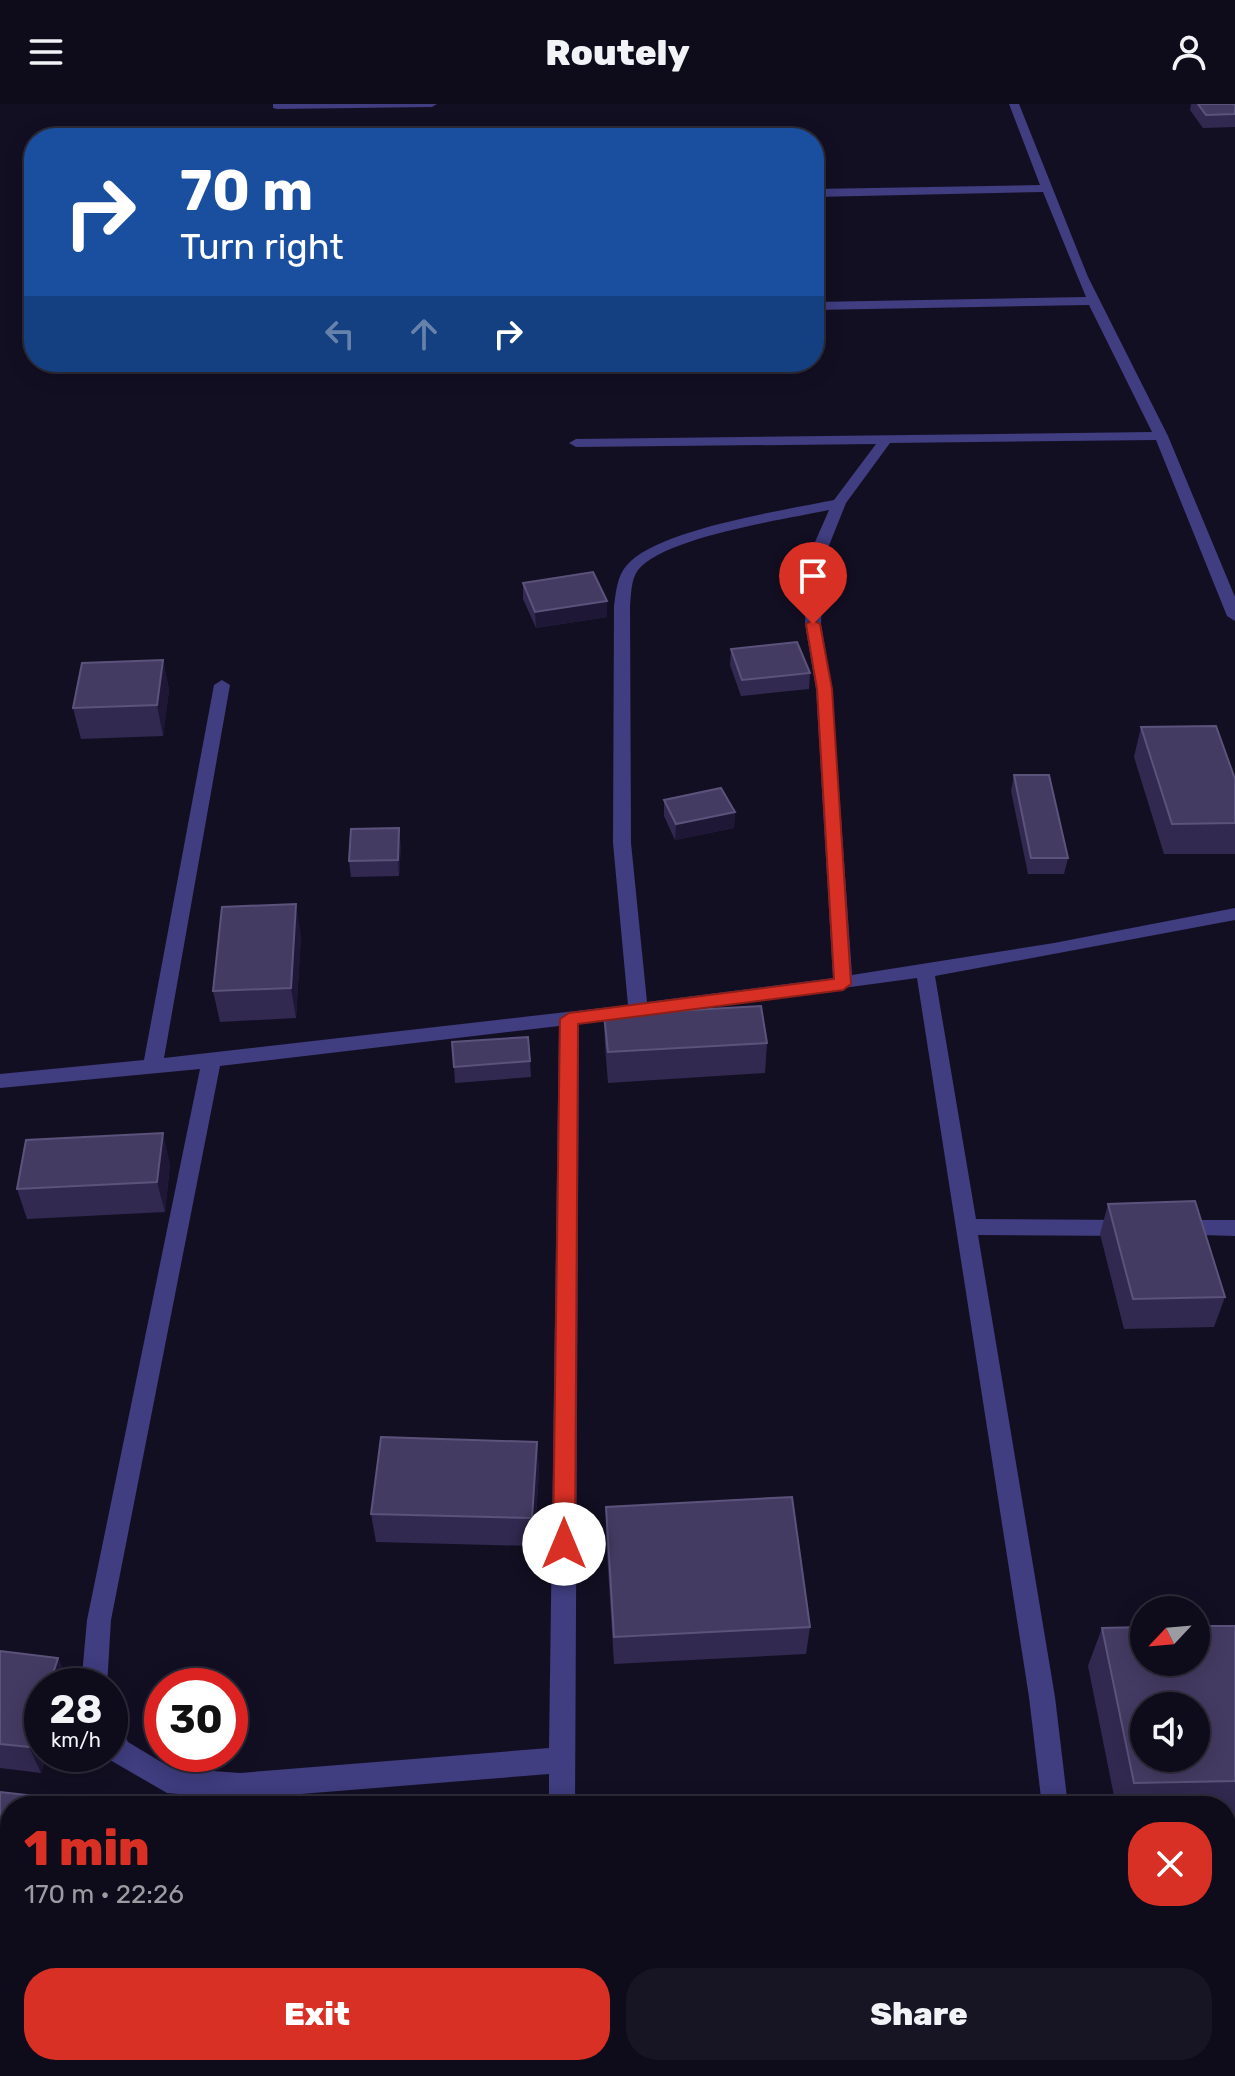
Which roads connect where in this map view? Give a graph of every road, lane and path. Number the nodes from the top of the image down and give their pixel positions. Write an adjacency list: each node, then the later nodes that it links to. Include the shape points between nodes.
1 (432, 104): 3 (street)
2 (1014, 104): 4 (street)
3 (277, 106)
4 (1047, 188): 5 (street); 6 (street)
5 (824, 193)
6 (1093, 301): 7 (street); 8 (street)
7 (824, 306)
8 (1161, 436): 9 (street); 12 (street)
9 (884, 442): 10 (street); 11 (street)
10 (576, 443)
11 (839, 503): 16 (street, via 816,558 813,624 824,689); 17 (street, via 706,533 634,565 626,580 622,843)
12 (1235, 616)
13 (222, 685): 20 (street)
14 (1235, 914): 15 (street)
15 (925, 970): 16 (street); 22 (street)
16 (843, 984): 17 (street)
17 (638, 1011): 18 (street)
18 (569, 1019): 19 (street); 26 (street)
19 (211, 1061): 20 (street); 24 (street, via 99,1620)
20 (152, 1068): 21 (street)
21 (0, 1081)
22 (968, 1227): 23 (street); 28 (street)
23 (1235, 1228)
24 (95, 1668)
25 (128, 1756): 26 (street, via 167,1780 240,1786)
26 (562, 1760): 27 (street)
27 (562, 1796)
28 (1054, 1796)

